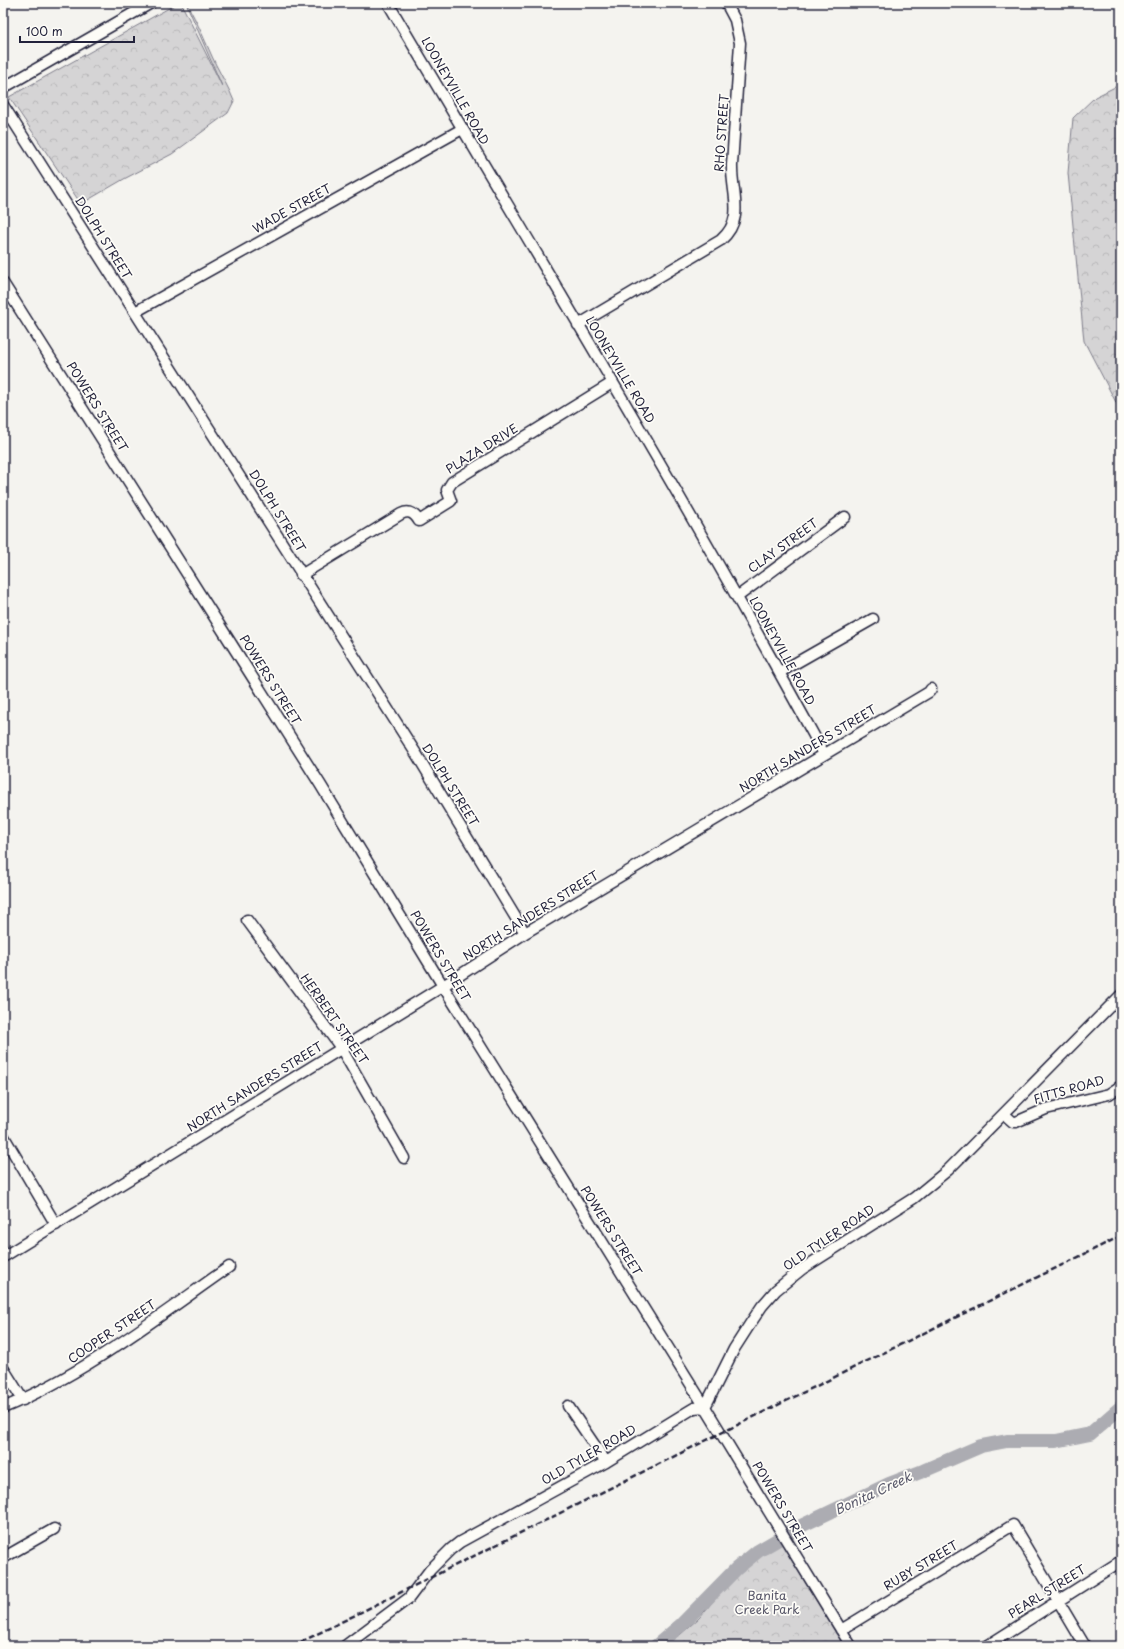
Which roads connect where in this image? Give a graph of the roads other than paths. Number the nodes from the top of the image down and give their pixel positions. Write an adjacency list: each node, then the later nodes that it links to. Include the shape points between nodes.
1 (152, 3): 4 (street)
2 (388, 3): 6 (street, LOONEYVILLE ROAD)
3 (726, 3): 9 (street, RHO STREET, via 735,20 740,43 732,165 736,205 730,232 721,240)
4 (3, 88)
5 (3, 105): 8 (street, DOLPH STREET)
6 (462, 129): 8 (street, WADE STREET); 9 (street, LOONEYVILLE ROAD)
7 (3, 283): 20 (street, POWERS STREET, via 320,784)
8 (135, 312): 12 (street, DOLPH STREET)
9 (578, 325): 10 (street, LOONEYVILLE ROAD)
10 (612, 383): 12 (street, PLAZA DRIVE, via 452,482 447,490 451,501 419,521 414,514 404,513); 13 (street, LOONEYVILLE ROAD)
11 (845, 517): 13 (street, CLAY STREET)
12 (301, 575): 19 (street, DOLPH STREET, via 417,755)
13 (737, 597): 15 (street, LOONEYVILLE ROAD)
14 (873, 620): 15 (street)
15 (780, 672): 17 (street, LOONEYVILLE ROAD)
16 (931, 689): 17 (street, NORTH SANDERS STREET)
17 (824, 754): 19 (street, NORTH SANDERS STREET)
18 (247, 920): 22 (street, HERBERT STREET)
19 (525, 934): 20 (street, NORTH SANDERS STREET)
20 (443, 986): 22 (street, NORTH SANDERS STREET); 33 (street, POWERS STREET)
21 (1121, 995): 24 (street, OLD TYLER ROAD)
22 (341, 1048): 26 (street, HERBERT STREET); 27 (street, NORTH SANDERS STREET)
23 (1121, 1086): 24 (street, FITTS ROAD, via 1109,1094 1042,1111 1016,1122)
24 (1004, 1114): 33 (street, OLD TYLER ROAD, via 948,1170 914,1198 802,1269 776,1290 762,1306 734,1349)
25 (3, 1135): 27 (street)
26 (404, 1158)
27 (56, 1225): 28 (street, NORTH SANDERS STREET)
28 (3, 1257)
29 (229, 1267): 31 (street, COOPER STREET, via 83,1368)
30 (3, 1368): 31 (street)
31 (23, 1400): 34 (street, COOPER STREET)
32 (568, 1406): 35 (street)
33 (705, 1407): 35 (street, OLD TYLER ROAD, via 689,1411); 40 (street, POWERS STREET)
34 (3, 1408)
35 (606, 1462): 41 (street, OLD TYLER ROAD, via 460,1542 430,1570 409,1598)
36 (54, 1529): 37 (street)
37 (3, 1558)
38 (1121, 1561): 39 (street, PEARL STREET)
39 (1058, 1600): 40 (street, RUBY STREET, via 1014,1525); 43 (street, PEARL STREET); 44 (street)
40 (841, 1630): 42 (street, POWERS STREET)
41 (345, 1646)
42 (851, 1646)
43 (986, 1646)
44 (1085, 1646)

